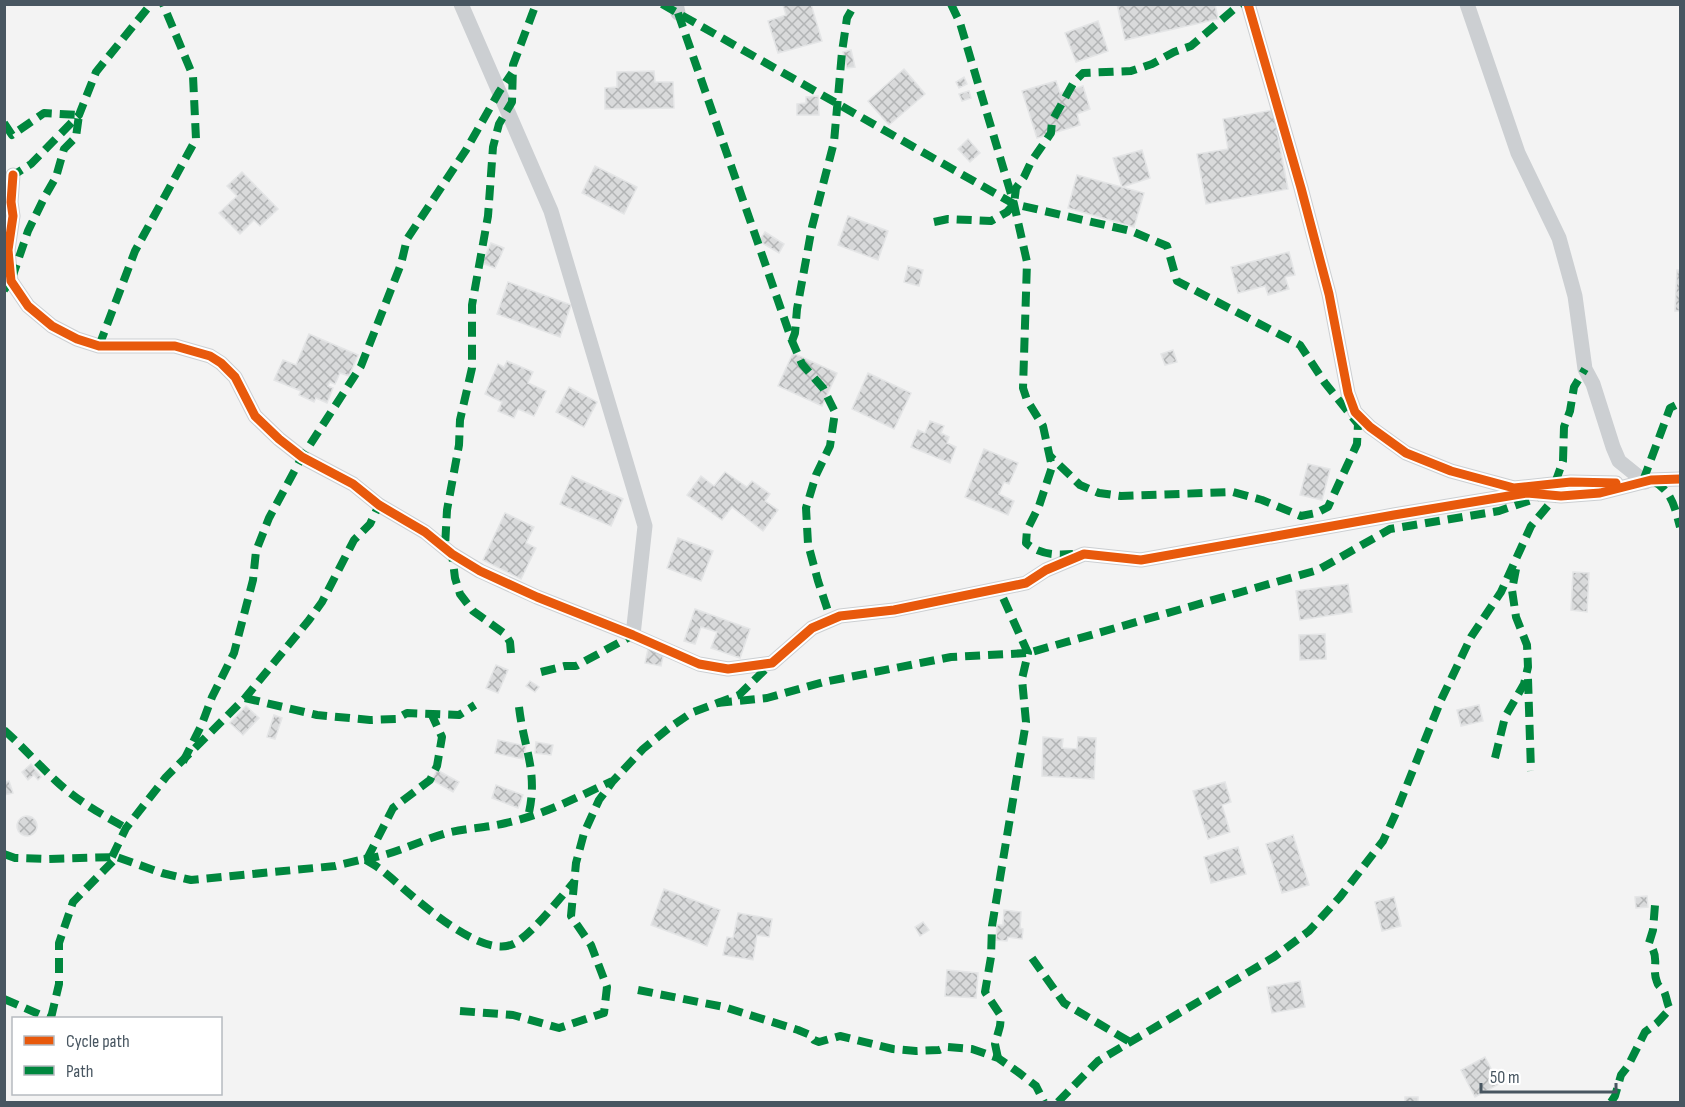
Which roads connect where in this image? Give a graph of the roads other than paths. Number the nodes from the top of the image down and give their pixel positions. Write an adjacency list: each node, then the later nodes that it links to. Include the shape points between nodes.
1 (461, 4): 7 (street, via 551,211 645,526)
2 (1248, 4): 6 (street, via 1327,283 1355,412 1406,453 1514,488 1571,482)
3 (1467, 4): 6 (street, via 1518,153 1559,238 1575,296 1585,369 1613,447 1620,461)
4 (13, 175): 7 (street, via 8,250 11,281 28,306 52,326 99,346 175,346 210,356 235,377 255,416 302,457 353,484 480,571)
5 (1680, 479): 6 (street)
6 (1641, 483): 7 (street, via 1600,493 1504,497 1141,560 1084,554 1026,583 894,610 840,616 812,628 772,663 728,669 699,664)
7 (633, 635)

